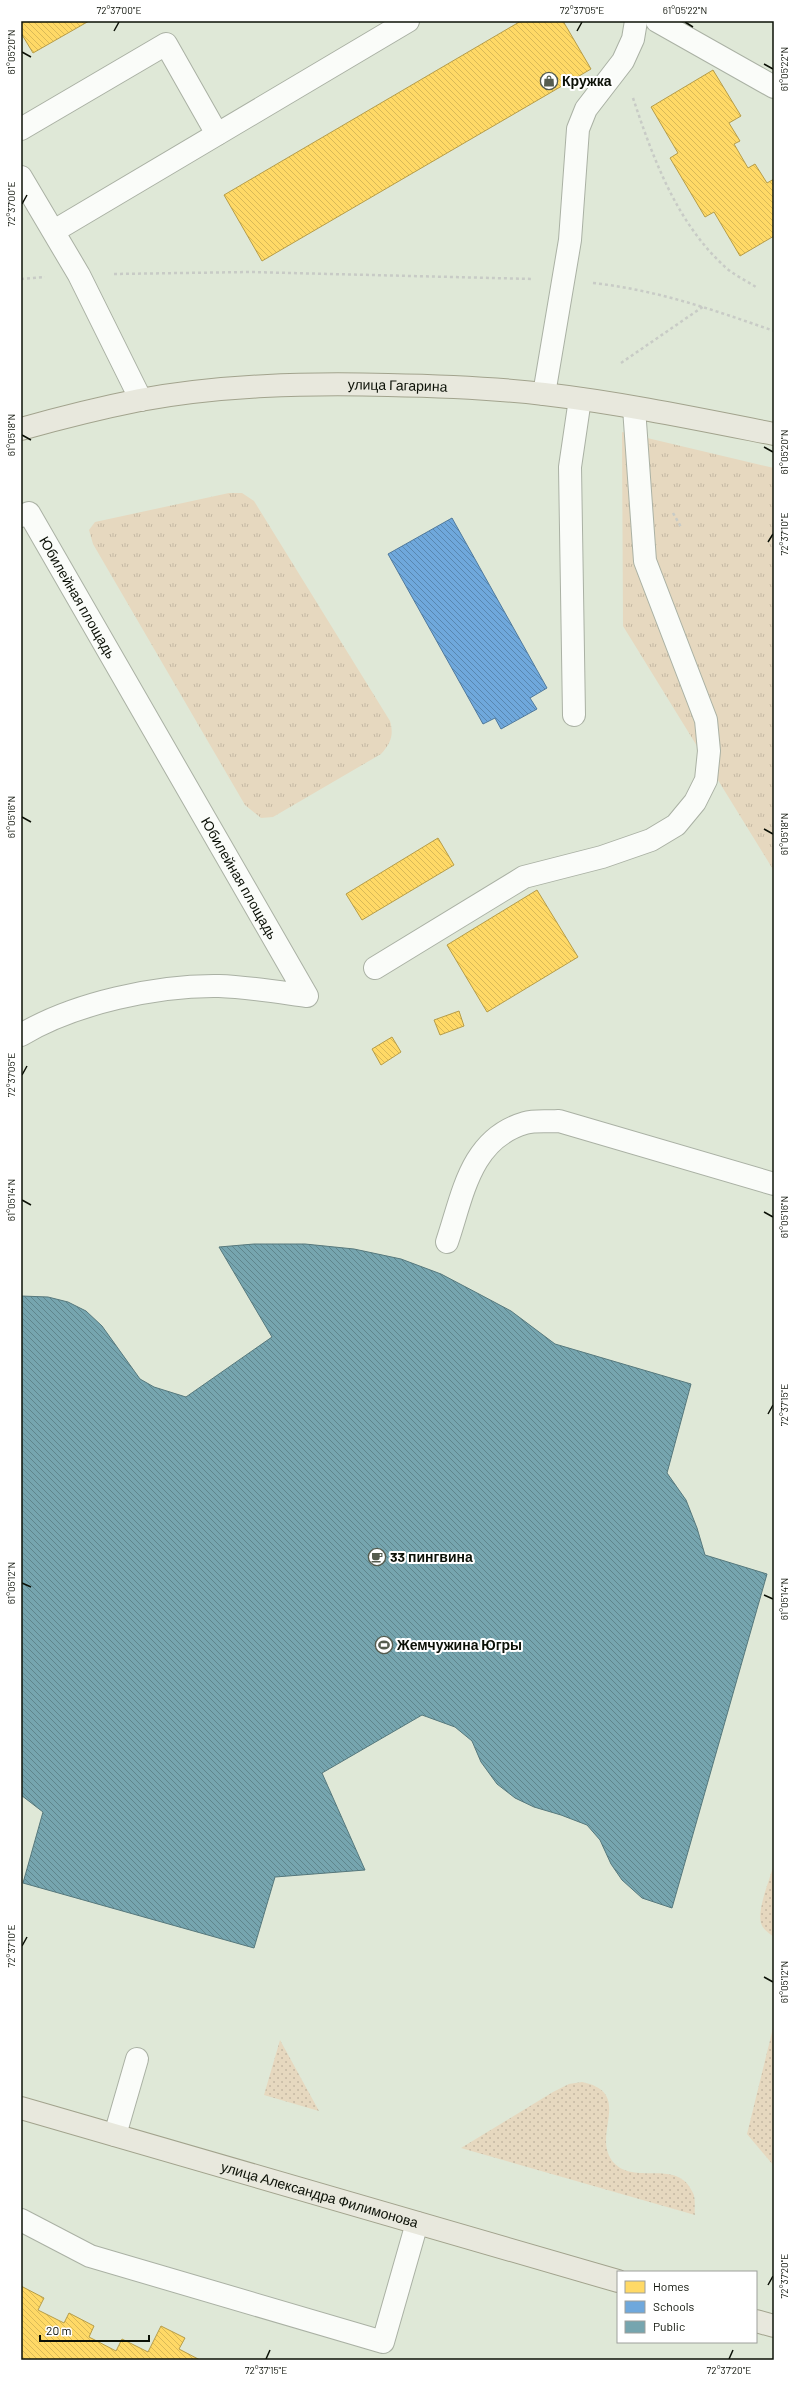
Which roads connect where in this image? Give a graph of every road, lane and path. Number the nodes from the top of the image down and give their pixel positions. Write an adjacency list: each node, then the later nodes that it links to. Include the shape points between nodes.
1 (408, 21): 7 (street)
2 (636, 21): 4 (street, via 632,39)
3 (656, 21): 5 (street)
4 (621, 64): 12 (street, via 586,109 578,129 570,240); 13 (path, via 641,124 667,186 686,222 723,265)
5 (774, 87)
6 (21, 129): 7 (street, via 166,44)
7 (217, 134): 9 (street)
8 (21, 177): 9 (street)
9 (54, 231): 10 (street)
10 (80, 275): 11 (path); 12 (path, via 250,272); 19 (street)
11 (21, 279)
12 (564, 280): 14 (path, via 655,292); 17 (street)
13 (756, 287)
14 (704, 306): 15 (path); 16 (path)
15 (774, 331)
16 (621, 363)
17 (544, 394): 18 (main road, улица Гагарина); 19 (main road, улица Гагарина, via 433,386 327,384 256,386)
18 (580, 399): 20 (main road, улица Гагарина); 24 (street, via 570,468)
19 (141, 400): 21 (main road, улица Гагарина)
20 (634, 408): 22 (main road, улица Гагарина); 25 (street, via 645,561 706,720 709,751 704,785 696,802 676,825 651,840 602,857 524,877)
21 (21, 429)
22 (774, 434)
23 (21, 516): 26 (street, Юбилейная площадь, via 29,513 307,996 219,986 146,991 89,1006 32,1028)
24 (574, 715)
25 (376, 968)
26 (21, 1035)
27 (774, 1184): 28 (street, via 559,1121 526,1122 495,1137 473,1164)
28 (447, 1242)
29 (137, 2059): 31 (street)
30 (21, 2108): 31 (main road, улица Александра Филимонова)
31 (115, 2135): 33 (main road, улица Александра Филимонова)
32 (21, 2220): 33 (street, via 90,2256 383,2342)
33 (417, 2223): 34 (main road, улица Александра Филимонова)
34 (617, 2281)
35 (757, 2321): 36 (main road)
36 (774, 2326)

